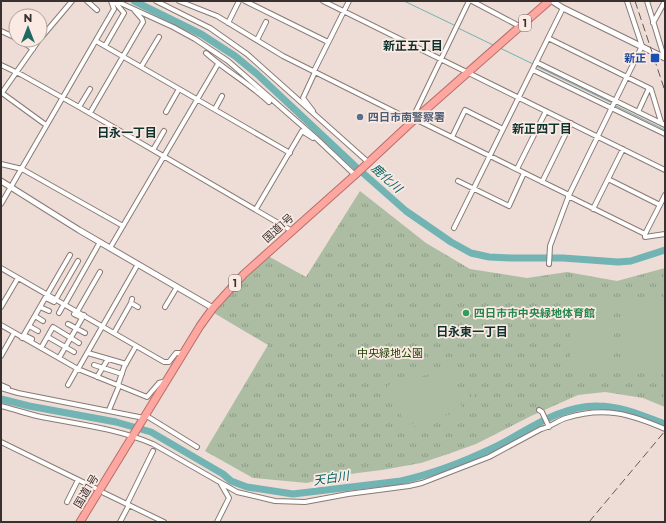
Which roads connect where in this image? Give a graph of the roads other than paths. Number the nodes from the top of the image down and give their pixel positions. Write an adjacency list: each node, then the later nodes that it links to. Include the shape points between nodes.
1 (72, 1): 25 (street)
2 (87, 1): 17 (street)
3 (114, 1): 15 (street); 29 (street, via 114,9); 31 (street, via 124,13)
4 (156, 1): 64 (street, via 230,41)
5 (179, 1): 22 (street)
6 (239, 1): 22 (street)
7 (245, 1): 30 (street)
8 (323, 1): 18 (street)
9 (349, 1): 18 (street)
10 (471, 1): 24 (street); 37 (street)
11 (550, 1): 16 (street); 24 (highway, 国道1号 / 1)
12 (627, 1): 32 (street)
13 (646, 1): 23 (street)
14 (664, 1): 19 (street)
15 (134, 8): 35 (street, via 143,22); 74 (street, via 195,39 228,61)
16 (563, 8): 27 (street); 32 (street)
17 (97, 10)
18 (344, 11): 30 (street); 37 (street)
19 (660, 11): 20 (street); 23 (street)
20 (665, 13)
21 (266, 22): 28 (street)
22 (228, 23): 28 (street)
23 (653, 23): 36 (street)
24 (521, 27): 45 (highway, 国道1号 / 1)
25 (48, 30)
26 (159, 37): 41 (street)
27 (548, 38): 38 (street); 46 (street)
28 (257, 40): 44 (street)
29 (96, 41): 31 (street); 52 (street)
30 (328, 42): 44 (street)
31 (105, 46): 35 (street)
32 (642, 46): 36 (street); 46 (street)
33 (33, 49): 43 (street)
34 (206, 53): 39 (street)
35 (123, 56): 41 (street); 63 (street)
36 (664, 58)
37 (441, 59): 45 (street); 65 (street, via 416,111)
38 (536, 63): 42 (street); 55 (street)
39 (218, 64): 54 (street); 56 (street)
40 (1, 65): 43 (street)
41 (142, 67): 49 (street)
42 (533, 69): 53 (street); 58 (street)
43 (16, 72): 50 (street); 52 (street)
44 (314, 72): 64 (street, via 303,98); 65 (street, via 399,114)
45 (468, 73): 53 (street); 65 (highway, 国道1号 / 1)
46 (627, 77): 47 (street); 55 (street)
47 (649, 88): 62 (street); 67 (street)
48 (90, 89): 57 (street)
49 (179, 89): 54 (street); 61 (street)
50 (1, 93): 68 (street)
51 (222, 96): 59 (street)
52 (62, 98): 57 (street); 68 (street)
53 (519, 98): 60 (street); 69 (street)
54 (197, 99): 59 (street); 79 (street)
55 (615, 101): 58 (street); 62 (street)
56 (269, 102)
57 (79, 107): 63 (street)
58 (612, 107): 71 (street); 72 (street)
59 (215, 109): 77 (street)
60 (546, 111): 66 (street); 83 (street)
61 (166, 112)
62 (638, 112): 67 (street)
63 (90, 113): 76 (street)
64 (313, 113): 80 (street)
65 (415, 119): 73 (street); 80 (highway, 国道1号 / 1)
66 (571, 123): 72 (street); 90 (street)
67 (663, 124)
68 (46, 125): 82 (street)
69 (503, 129): 73 (street, via 465,110); 78 (street)
70 (164, 131): 76 (street)
71 (665, 134)
72 (597, 136): 75 (street); 93 (street)
73 (452, 137): 78 (street)
74 (316, 138): 77 (street, via 302,131); 86 (street)
75 (623, 149): 84 (street); 87 (street)
76 (153, 150): 79 (street)
77 (290, 153): 97 (street)
78 (490, 155): 83 (street); 92 (street)
79 (164, 156): 97 (street); 99 (street)
80 (368, 162): 86 (highway, 国道1号 / 1)
81 (1, 164): 82 (street)
82 (21, 169): 91 (street); 99 (street)
83 (517, 169): 85 (street)
84 (665, 170)
85 (524, 173): 90 (street); 92 (street, via 509,206)
86 (355, 174): 101 (highway, 国道1号 / 1)
87 (608, 179): 96 (street); 98 (street)
88 (1, 181): 91 (street)
89 (458, 181): 92 (street)
90 (542, 182): 93 (street)
91 (10, 188): 95 (street); 104 (street)
92 (474, 188): 100 (street)
93 (568, 195): 98 (street); 109 (street, via 550,248)
94 (665, 195): 96 (street)
95 (1, 204)
96 (660, 205): 102 (street)
97 (256, 209): 101 (street)
98 (594, 209): 102 (street)
99 (123, 226): 105 (street)
100 (454, 228)
101 (292, 231): 123 (highway, 国道1号 / 1, via 244,274)
102 (645, 234): 103 (street, via 645,237)
103 (665, 234)
104 (100, 242): 105 (street); 113 (street)
105 (110, 248): 108 (street)
106 (70, 255): 116 (street)
107 (78, 261): 111 (street)
108 (138, 264): 115 (street); 133 (street)
109 (549, 264)
110 (1, 268): 114 (street)
111 (73, 269): 113 (street); 117 (street)
112 (100, 272): 125 (street)
113 (82, 274): 118 (street)
114 (18, 278): 116 (street); 120 (street)
115 (177, 287): 122 (street); 123 (street)
116 (47, 296): 117 (street); 121 (street)
117 (55, 301): 118 (street)
118 (65, 304): 125 (street); 126 (street)
119 (138, 306): 138 (street, via 132,301)
120 (1, 307)
121 (40, 307): 124 (street); 127 (street)
122 (165, 307)
123 (213, 308): 149 (highway, 国道1号 / 1)
124 (49, 311)
125 (76, 313): 128 (street)
126 (59, 314)
127 (35, 316): 129 (street); 132 (street)
128 (83, 317): 133 (street); 134 (street)
129 (43, 321)
130 (68, 324): 134 (street)
131 (1, 325): 136 (street)
132 (29, 326): 135 (street); 139 (street)
133 (103, 326): 138 (street); 148 (street)
134 (76, 328): 137 (street); 141 (street)
135 (38, 331)
136 (14, 333): 139 (street); 150 (street)
137 (85, 333)
138 (114, 333): 144 (street)
139 (23, 336): 142 (street); 146 (street)
140 (48, 337): 141 (street, via 54,327); 145 (street); 146 (street)
141 (71, 338): 143 (street); 145 (street)
142 (32, 340)
143 (79, 343)
144 (136, 346): 149 (street, via 167,363 176,353); 153 (street)
145 (65, 347): 147 (street); 151 (street)
146 (41, 348): 151 (street)
147 (74, 352)
148 (88, 353): 152 (street); 156 (street)
149 (183, 353): 159 (highway, 国道1号 / 1)
150 (1, 356)
151 (59, 358): 156 (street)
152 (108, 359): 153 (street); 155 (street)
153 (126, 364): 157 (street)
154 (94, 365): 155 (street)
155 (103, 368): 157 (street); 158 (street)
156 (78, 369): 158 (street); 161 (street)
157 (122, 374): 162 (street)
158 (98, 377): 162 (street)
159 (166, 381): 162 (street, via 159,383 147,397); 168 (highway, 国道1号 / 1)
160 (1, 385): 164 (street)
161 (68, 385)
162 (119, 386): 166 (street)
163 (1, 388): 164 (street)
164 (14, 392): 166 (street)
165 (1, 406): 171 (street)
166 (109, 410): 168 (street)
167 (541, 411): 169 (street)
168 (144, 416): 171 (highway, 国道1号 / 1); 173 (street)
169 (549, 426): 170 (street, via 576,415 604,411 626,415); 176 (street, via 489,458 409,486 292,502 237,492)
170 (665, 430)
171 (132, 436): 176 (street, via 153,444); 181 (highway, 国道1号 / 1)
172 (1, 442): 175 (street)
173 (197, 447)
174 (153, 451): 180 (street)
175 (78, 480): 177 (street); 179 (street)
176 (221, 484): 184 (street, via 229,498)
177 (95, 488)
178 (104, 493): 180 (street)
179 (68, 502)
180 (128, 504): 182 (street); 183 (street)
181 (80, 522)
182 (120, 522)
183 (164, 522)
184 (218, 522)

